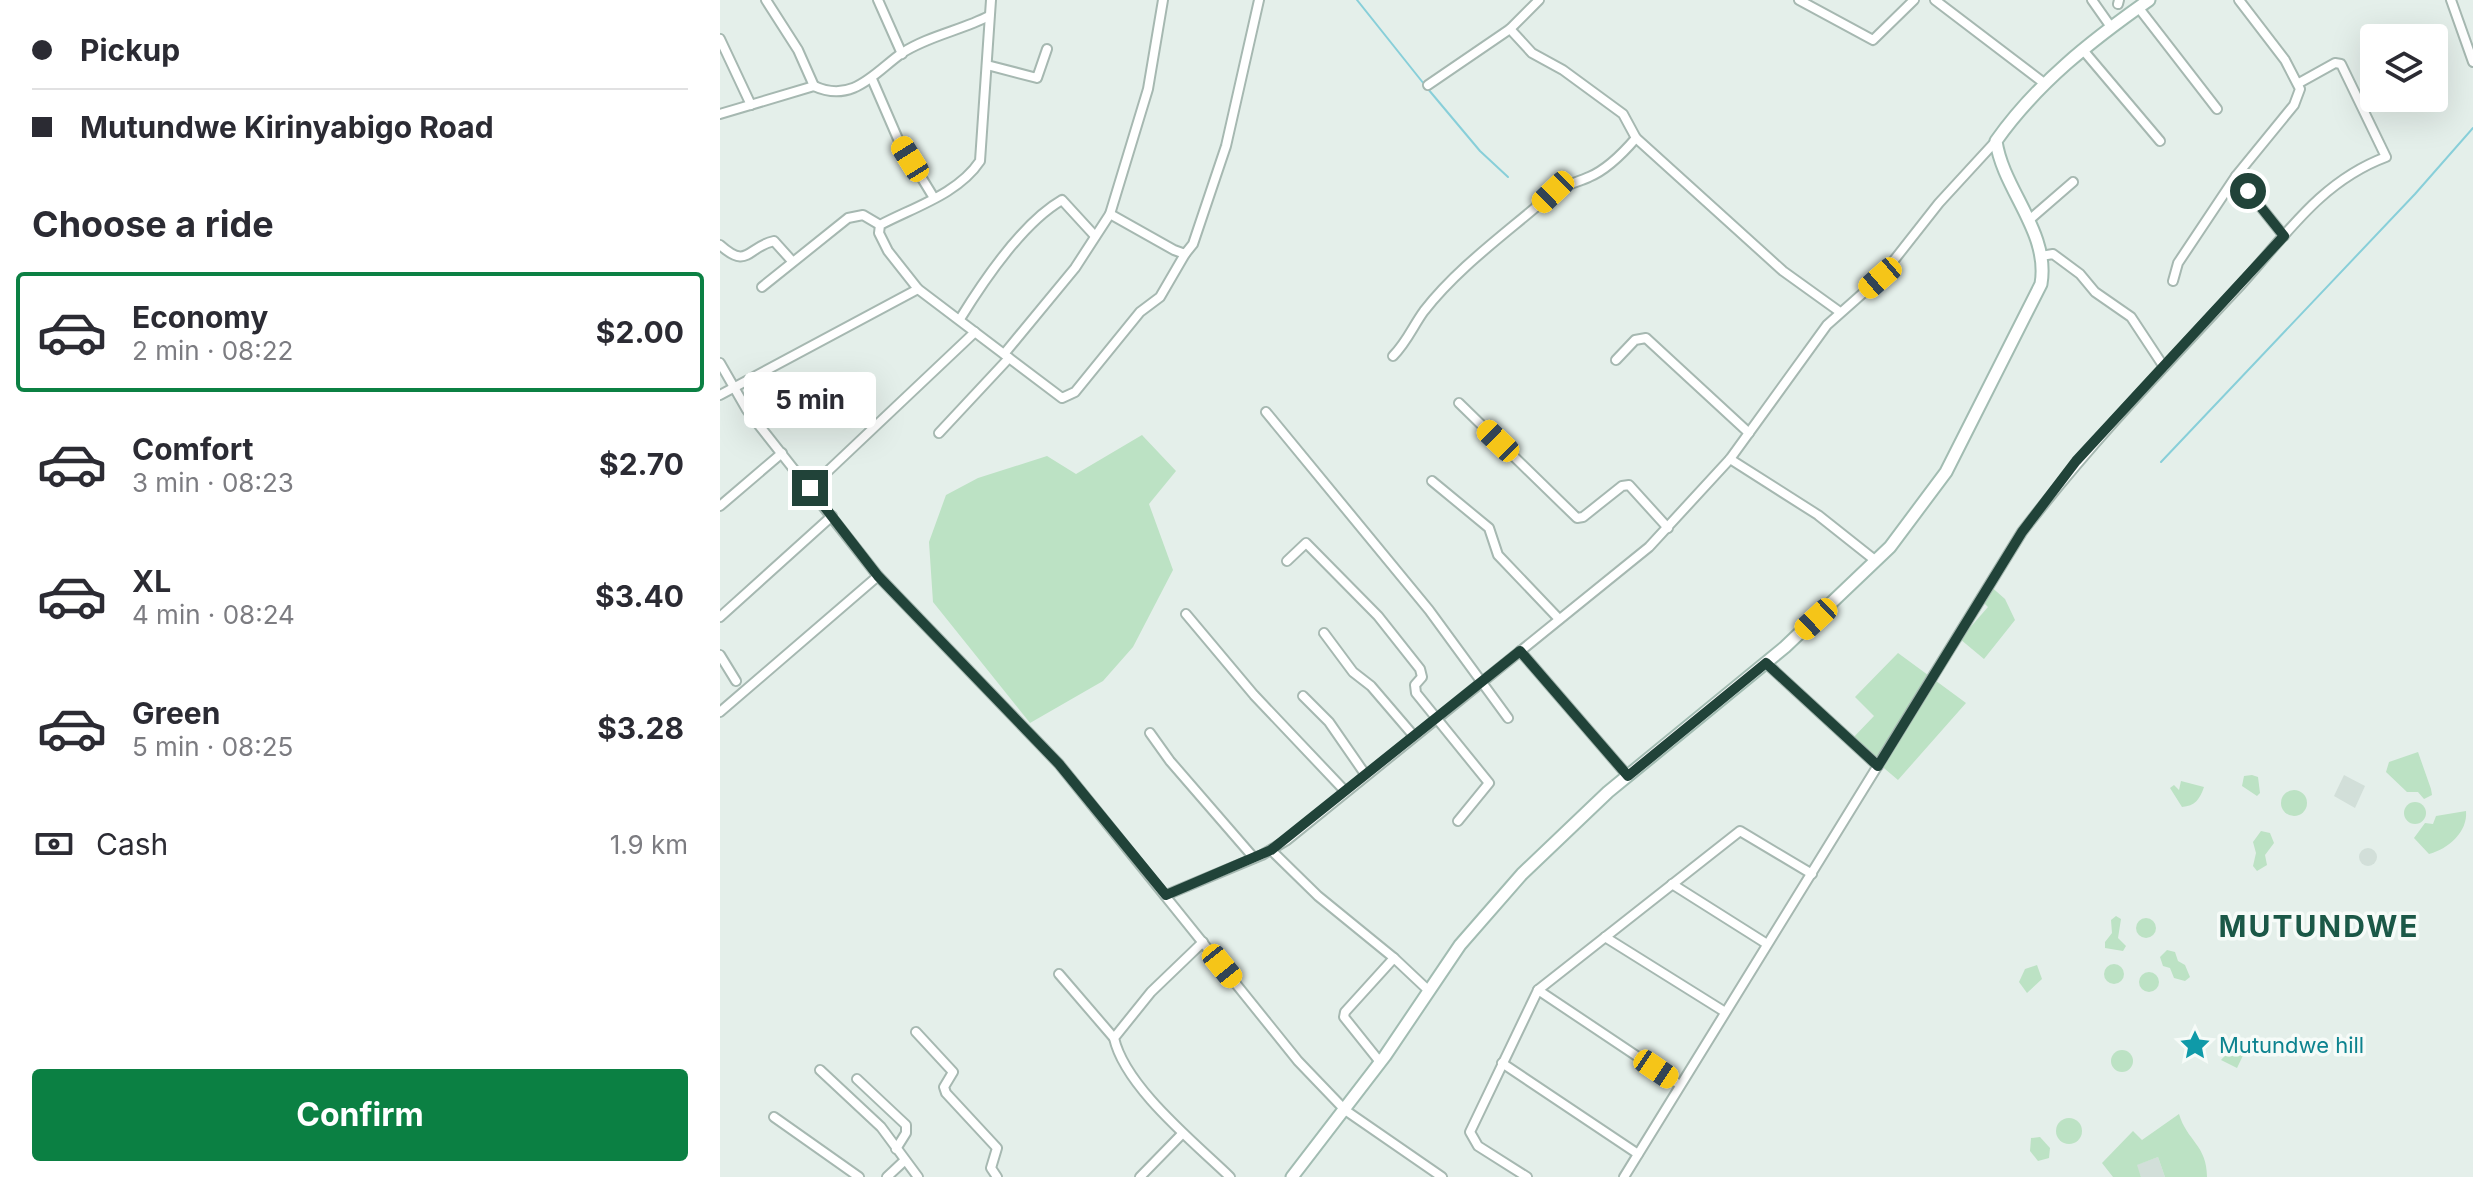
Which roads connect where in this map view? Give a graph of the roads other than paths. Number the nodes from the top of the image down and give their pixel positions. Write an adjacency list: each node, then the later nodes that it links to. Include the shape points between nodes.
1 (766, 0): 27 (street)
2 (878, 0): 20 (street)
3 (991, 0): 14 (street)
4 (1163, 0): 37 (street, via 1148,89)
5 (1259, 0): 43 (street, via 1226,146)
6 (1539, 0): 16 (street)
7 (1799, 0): 8 (street, via 1873,40)
8 (1914, 0)
9 (1935, 0): 24 (street)
10 (2092, 0): 15 (street)
11 (2239, 0): 25 (street)
12 (2451, 0): 21 (street)
13 (2144, 4): 15 (street); 29 (street)
14 (989, 16): 20 (street); 22 (street)
15 (2111, 27): 19 (street)
16 (1510, 29): 26 (street); 31 (street, via 1532,53 1623,114)
17 (720, 39): 28 (street)
18 (1047, 49): 22 (street, via 1037,78)
19 (2083, 50): 24 (street); 33 (street)
20 (902, 54): 23 (street)
21 (2473, 62)
22 (987, 65): 36 (street, via 980,161 971,174)
23 (872, 79): 27 (street, via 850,89 825,91); 36 (street, via 898,139)
24 (2044, 83): 32 (street)
25 (2299, 83): 34 (street, via 2294,105); 41 (street, via 2341,64 2386,157 2356,168 2328,188)
26 (1428, 85)
27 (814, 86): 28 (street)
28 (751, 105): 30 (street)
29 (2217, 109)
30 (720, 114)
31 (1636, 138): 49 (street, via 1783,271); 53 (street, via 1591,177 1553,192 1478,255 1423,312)
32 (1996, 141): 38 (street, via 1998,157); 49 (street, via 1880,278)
33 (2160, 141)
34 (2236, 176): 41 (street); 46 (street, via 2178,263)
35 (2073, 182): 38 (street)
36 (934, 198): 39 (street)
37 (1110, 214): 40 (street); 43 (street)
38 (2028, 221): 44 (street)
39 (880, 225): 45 (street, via 863,215 848,218); 48 (street, via 888,251)
40 (1095, 236): 50 (street, via 1062,200 1049,207); 52 (street)
41 (2284, 236): 56 (street)
42 (720, 245): 45 (street, via 742,258 774,241)
43 (1185, 254): 52 (street, via 1160,297 1140,312 1068,397 1055,394)
44 (2041, 256): 56 (street, via 2053,254 2131,317); 71 (street, via 2041,284 1946,472)
45 (792, 261): 47 (street)
46 (2173, 281)
47 (762, 287)
48 (918, 289): 50 (street); 57 (street)
49 (1840, 312): 62 (street)
50 (960, 319): 51 (street)
51 (975, 332): 52 (street); 66 (street)
52 (1006, 356): 61 (street)
53 (1393, 356)
54 (1616, 360): 62 (street, via 1635,340 1646,338)
55 (720, 363): 57 (street)
56 (2164, 367): 88 (street, via 2076,461 2022,532)
57 (734, 387): 58 (street); 63 (street)
58 (720, 395)
59 (1459, 403): 69 (street, via 1577,518 1629,485)
60 (1266, 412): 81 (street)
61 (939, 433)
62 (1749, 433): 64 (street)
63 (782, 453): 66 (street); 67 (street)
64 (1730, 459): 69 (street); 71 (street, via 1808,508)
65 (1432, 481): 75 (street, via 1489,528 1498,555)
66 (810, 488): 68 (street)
67 (720, 506)
68 (832, 516): 72 (street); 74 (street)
69 (1668, 528): 75 (street)
70 (1287, 561): 84 (street, via 1306,543 1357,593 1420,669 1416,693)
71 (1876, 561): 79 (street)
72 (878, 576): 83 (street); 97 (street, via 1059,764)
73 (1186, 614): 91 (street)
74 (720, 617)
75 (1559, 619): 77 (street)
76 (1324, 633): 87 (street)
77 (1520, 651): 81 (street); 90 (street)
78 (720, 655): 80 (street)
79 (1766, 663): 88 (street); 90 (street)
80 (736, 681)
81 (1481, 681): 84 (street); 85 (street)
82 (1303, 696): 89 (street, via 1329,722)
83 (720, 712)
84 (1435, 718): 87 (street); 92 (street, via 1489,783)
85 (1508, 718)
86 (1150, 733): 94 (street)
87 (1413, 735): 89 (street)
88 (1878, 766): 95 (street)
89 (1365, 774): 91 (street)
90 (1628, 776): 103 (street, via 1522,874)
91 (1345, 791): 93 (street)
92 (1458, 821)
93 (1271, 850): 94 (street); 101 (street)
94 (1254, 858): 97 (street)
95 (1812, 874): 96 (street, via 1740,831); 100 (street)
96 (1672, 884): 98 (street); 100 (street)
97 (1166, 895): 99 (street)
98 (1605, 937): 104 (street); 105 (street)
99 (1203, 942): 107 (street, via 1151,992); 113 (street, via 1298,1061)
100 (1767, 944): 105 (street)
101 (1394, 958): 103 (street); 108 (street, via 1344,1015)
102 (1059, 974): 107 (street)
103 (1428, 990): 108 (street)
104 (1538, 990): 109 (street); 112 (street)
105 (1725, 1012): 112 (street)
106 (916, 1032): 122 (street, via 953,1072 946,1093 997,1148 991,1168)
107 (1114, 1038): 115 (street, via 1125,1064)
108 (1380, 1062): 113 (street)
109 (1502, 1063): 117 (street); 127 (street, via 1470,1136)
110 (820, 1070): 116 (street, via 881,1127)
111 (857, 1079): 116 (street, via 906,1125)
112 (1680, 1085): 117 (street)
113 (1345, 1110): 125 (street); 126 (street)
114 (774, 1117): 119 (street)
115 (1181, 1135): 123 (street); 124 (street)
116 (896, 1149): 118 (street)
117 (1638, 1154): 128 (street)
118 (903, 1162): 120 (street); 121 (street)
119 (859, 1177)
120 (887, 1177)
121 (918, 1177)
122 (997, 1177)
123 (1140, 1177)
124 (1230, 1177)
125 (1292, 1177)
126 (1442, 1177)
127 (1527, 1177)
128 (1624, 1177)

